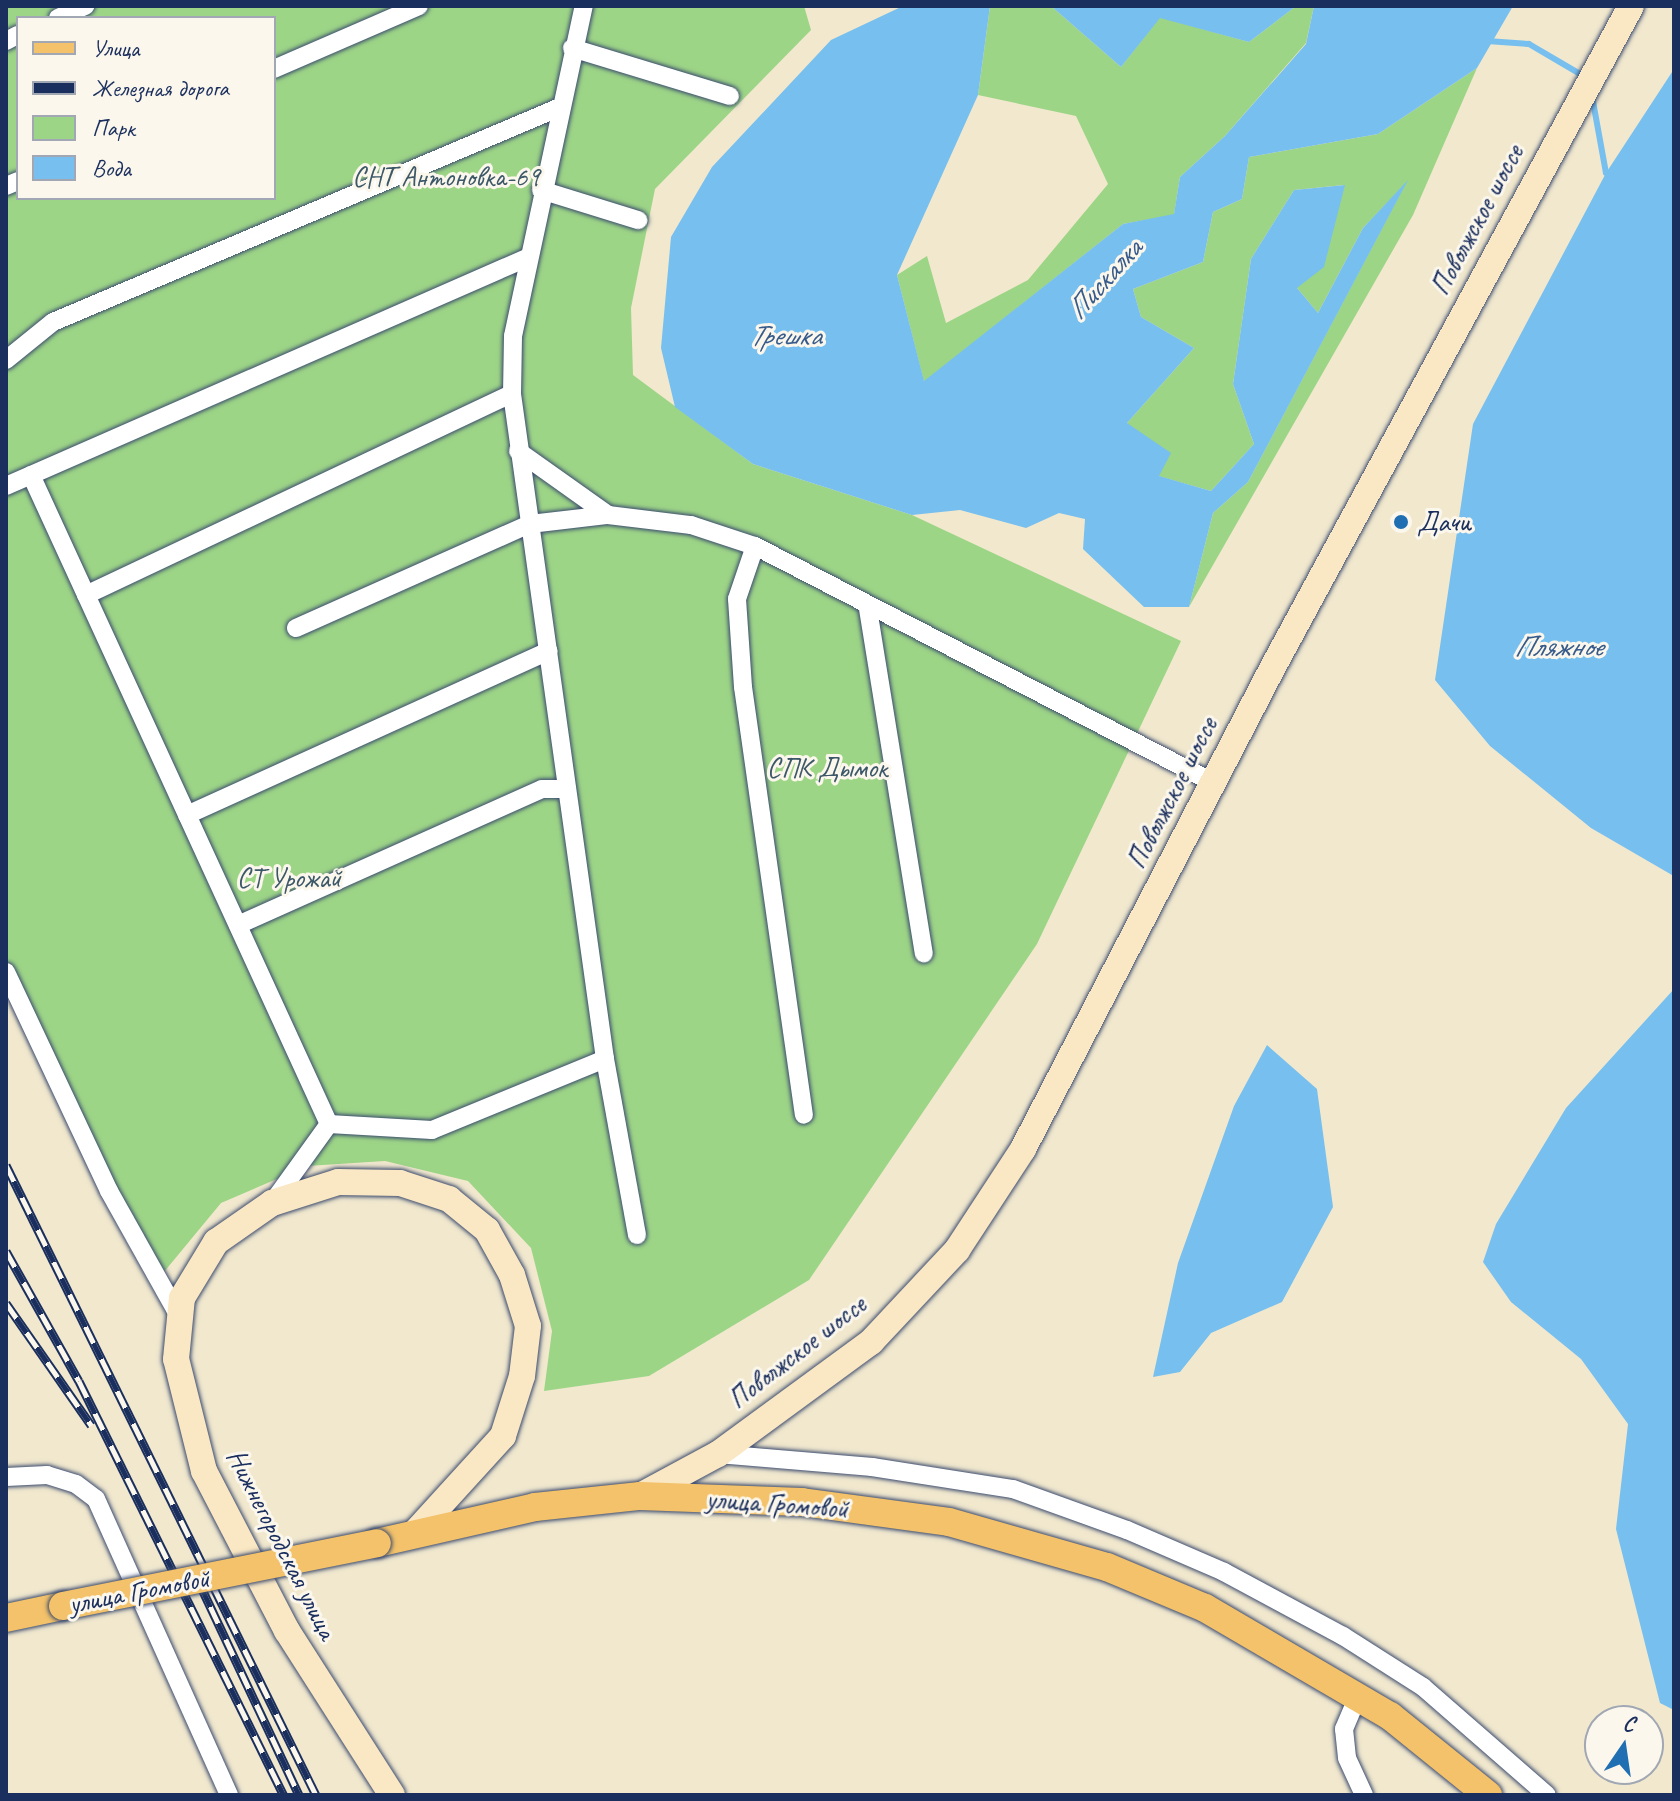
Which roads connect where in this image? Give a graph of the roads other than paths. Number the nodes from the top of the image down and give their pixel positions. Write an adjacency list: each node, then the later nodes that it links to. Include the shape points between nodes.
1 (85, 6): 5 (street)
2 (419, 6): 7 (street)
3 (584, 6): 6 (street)
4 (1631, 6): 25 (main road, Поволжское шоссе)
5 (62, 16)
6 (572, 48): 8 (street); 9 (street)
7 (276, 68)
8 (730, 96)
9 (558, 108): 10 (street); 13 (street, via 53,322)
10 (541, 190): 11 (street); 12 (street)
11 (638, 220)
12 (529, 257): 14 (street, via 513,336); 16 (street)
13 (6, 360)
14 (512, 394): 15 (street); 21 (street)
15 (518, 451): 18 (street); 19 (street)
16 (31, 475): 17 (street); 21 (street)
17 (6, 486)
18 (608, 515): 19 (street); 20 (street, via 691,525)
19 (530, 524): 23 (street); 24 (street)
20 (755, 546): 22 (street); 32 (street, via 737,599 743,687)
21 (86, 595): 27 (street)
22 (868, 609): 25 (street); 29 (street)
23 (296, 628)
24 (548, 651): 26 (street); 27 (street)
25 (1214, 783): 37 (main road, Поволжское шоссе, via 1023,1149 957,1250 871,1342)
26 (567, 789): 28 (street, via 542,789); 31 (street)
27 (187, 815): 28 (street)
28 (238, 925): 33 (street)
29 (924, 953)
30 (6, 972): 36 (street, via 109,1191)
31 (605, 1059): 33 (street, via 432,1130); 35 (street)
32 (804, 1115)
33 (329, 1124): 34 (street)
34 (272, 1203): 36 (main road, Нижнегородская улица, via 216,1242 182,1298); 40 (main road, Нижнегородская улица, via 338,1182 400,1183 449,1199 487,1230 512,1275 528,1326 522,1376 503,1436)
35 (637, 1235)
36 (180, 1318): 44 (main road, Нижнегородская улица, via 176,1359 204,1471 287,1631)
37 (718, 1454): 39 (main road, Поволжское шоссе); 47 (street, via 872,1467 1013,1489 1127,1530 1224,1572 1343,1636 1423,1687)
38 (6, 1477): 43 (street, via 47,1475 76,1484 96,1499)
39 (640, 1496): 40 (main road, улица Громовой, via 535,1507); 42 (main road, улица Громовой, via 802,1502 949,1522 1107,1567 1205,1608)
40 (413, 1535): 41 (main road, улица Громовой, bridge)
41 (6, 1618)
42 (1358, 1696): 45 (street, via 1344,1729 1347,1758); 46 (main road, улица Громовой)
43 (229, 1795)
44 (392, 1795)
45 (1364, 1795)
46 (1488, 1795)
47 (1547, 1795)

